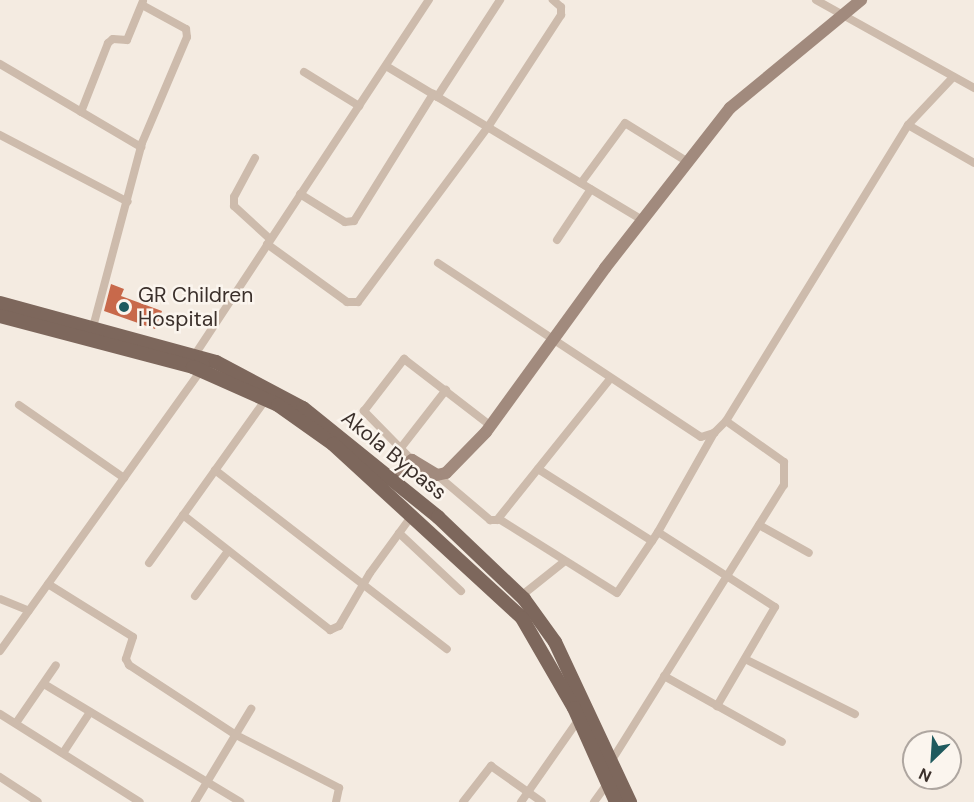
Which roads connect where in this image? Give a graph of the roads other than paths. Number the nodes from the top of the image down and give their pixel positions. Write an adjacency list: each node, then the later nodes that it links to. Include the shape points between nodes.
1 (429, 0): 9 (street)
2 (500, 0): 13 (street)
3 (553, 0): 17 (street, via 561,7 561,15)
4 (816, 0): 7 (street)
5 (861, 0): 7 (street)
6 (143, 3): 15 (street, via 127,40 113,39 108,43); 19 (street, via 188,33)
7 (842, 16): 11 (street); 21 (street, via 730,108)
8 (0, 64): 15 (street)
9 (386, 66): 13 (street); 14 (street)
10 (304, 72): 14 (street)
11 (953, 76): 12 (street); 16 (street)
12 (974, 88)
13 (435, 95): 17 (street); 25 (street, via 354,221 345,222)
14 (358, 106): 25 (street)
15 (81, 112): 19 (street)
16 (908, 125): 22 (street); 41 (street)
17 (488, 127): 23 (street); 29 (street, via 358,302 347,302)
18 (0, 135): 26 (street)
19 (141, 147): 26 (street)
20 (255, 158): 29 (street, via 234,197 234,207)
21 (688, 162): 23 (street, via 625,123); 27 (street)
22 (974, 163)
23 (581, 183): 24 (street)
24 (591, 189): 27 (street); 28 (street)
25 (300, 194): 29 (street)
26 (128, 202): 33 (street)
27 (642, 220): 34 (street)
28 (557, 240)
29 (269, 241): 35 (street)
30 (438, 263): 34 (street)
31 (0, 303): 33 (main road, Akola Bypass)
32 (0, 316): 36 (main road, Akola Bypass)
33 (93, 327): 35 (main road, Akola Bypass)
34 (552, 341): 37 (street); 42 (street)
35 (194, 356): 50 (main road, Akola Bypass, via 222,364 298,404)
36 (201, 370): 39 (main road, Akola Bypass); 49 (street)
37 (610, 378): 43 (street, via 701,437); 46 (street)
38 (446, 390): 42 (street); 44 (street); 44 (street, via 409,360 401,360 364,411)
39 (266, 399): 47 (street); 51 (main road, Akola Bypass, via 333,444)
40 (19, 405): 49 (street)
41 (726, 421): 43 (street); 54 (street, via 784,462 784,485)
42 (490, 426): 48 (street, via 446,472)
43 (714, 433): 55 (street)
44 (400, 449): 45 (street)
45 (412, 460): 48 (street); 50 (street)
46 (538, 469): 53 (street); 57 (street)
47 (215, 470): 52 (street); 64 (street)
48 (436, 475): 53 (street, via 490,520)
49 (124, 478): 63 (street)
50 (392, 480): 67 (main road, Akola Bypass)
51 (412, 514): 56 (street); 81 (main road, Akola Bypass, via 522,618)
52 (183, 515): 58 (street); 61 (street)
53 (499, 519): 60 (street)
54 (759, 525): 59 (street); 62 (street)
55 (658, 532): 57 (street); 62 (street)
56 (399, 533): 64 (street); 65 (street)
57 (652, 541): 60 (street, via 617,593)
58 (228, 551): 64 (street, via 330,630 339,627); 66 (street)
59 (809, 553)
60 (565, 561): 67 (street)
61 (149, 563)
62 (727, 576): 72 (street, via 775,607); 74 (street)
63 (48, 584): 69 (street); 83 (street, via 133,637 126,659 129,665)
64 (362, 586): 70 (street)
65 (461, 591)
66 (195, 596)
67 (521, 596): 85 (main road, Akola Bypass, via 555,642)
68 (0, 599): 69 (street)
69 (29, 611): 71 (street)
70 (447, 649)
71 (0, 651)
72 (745, 659): 76 (street); 80 (street)
73 (56, 665): 75 (street)
74 (664, 676): 76 (street); 87 (street)
75 (44, 684): 78 (street); 82 (street)
76 (717, 706): 84 (street)
77 (251, 709): 83 (street)
78 (90, 712): 86 (street); 89 (street)
79 (0, 714): 82 (street)
80 (855, 714)
81 (579, 719): 85 (main road, Akola Bypass); 91 (street)
82 (16, 723): 86 (street)
83 (236, 735): 89 (street); 96 (street, via 339,788)
84 (782, 742)
85 (600, 749): 87 (main road, Akola Bypass); 90 (main road, Akola Bypass)
86 (63, 753): 93 (street)
87 (612, 760): 102 (main road, Akola Bypass)
88 (0, 777): 92 (street)
89 (208, 782): 94 (street); 95 (street)
90 (608, 783): 100 (street); 101 (main road, Akola Bypass)
91 (529, 791): 97 (street, via 491,766); 98 (street); 99 (street)
92 (36, 801)
93 (140, 802)
94 (195, 802)
95 (240, 802)
96 (336, 802)
97 (463, 802)
98 (521, 802)
99 (542, 802)
100 (594, 802)
101 (616, 802)
102 (630, 802)

